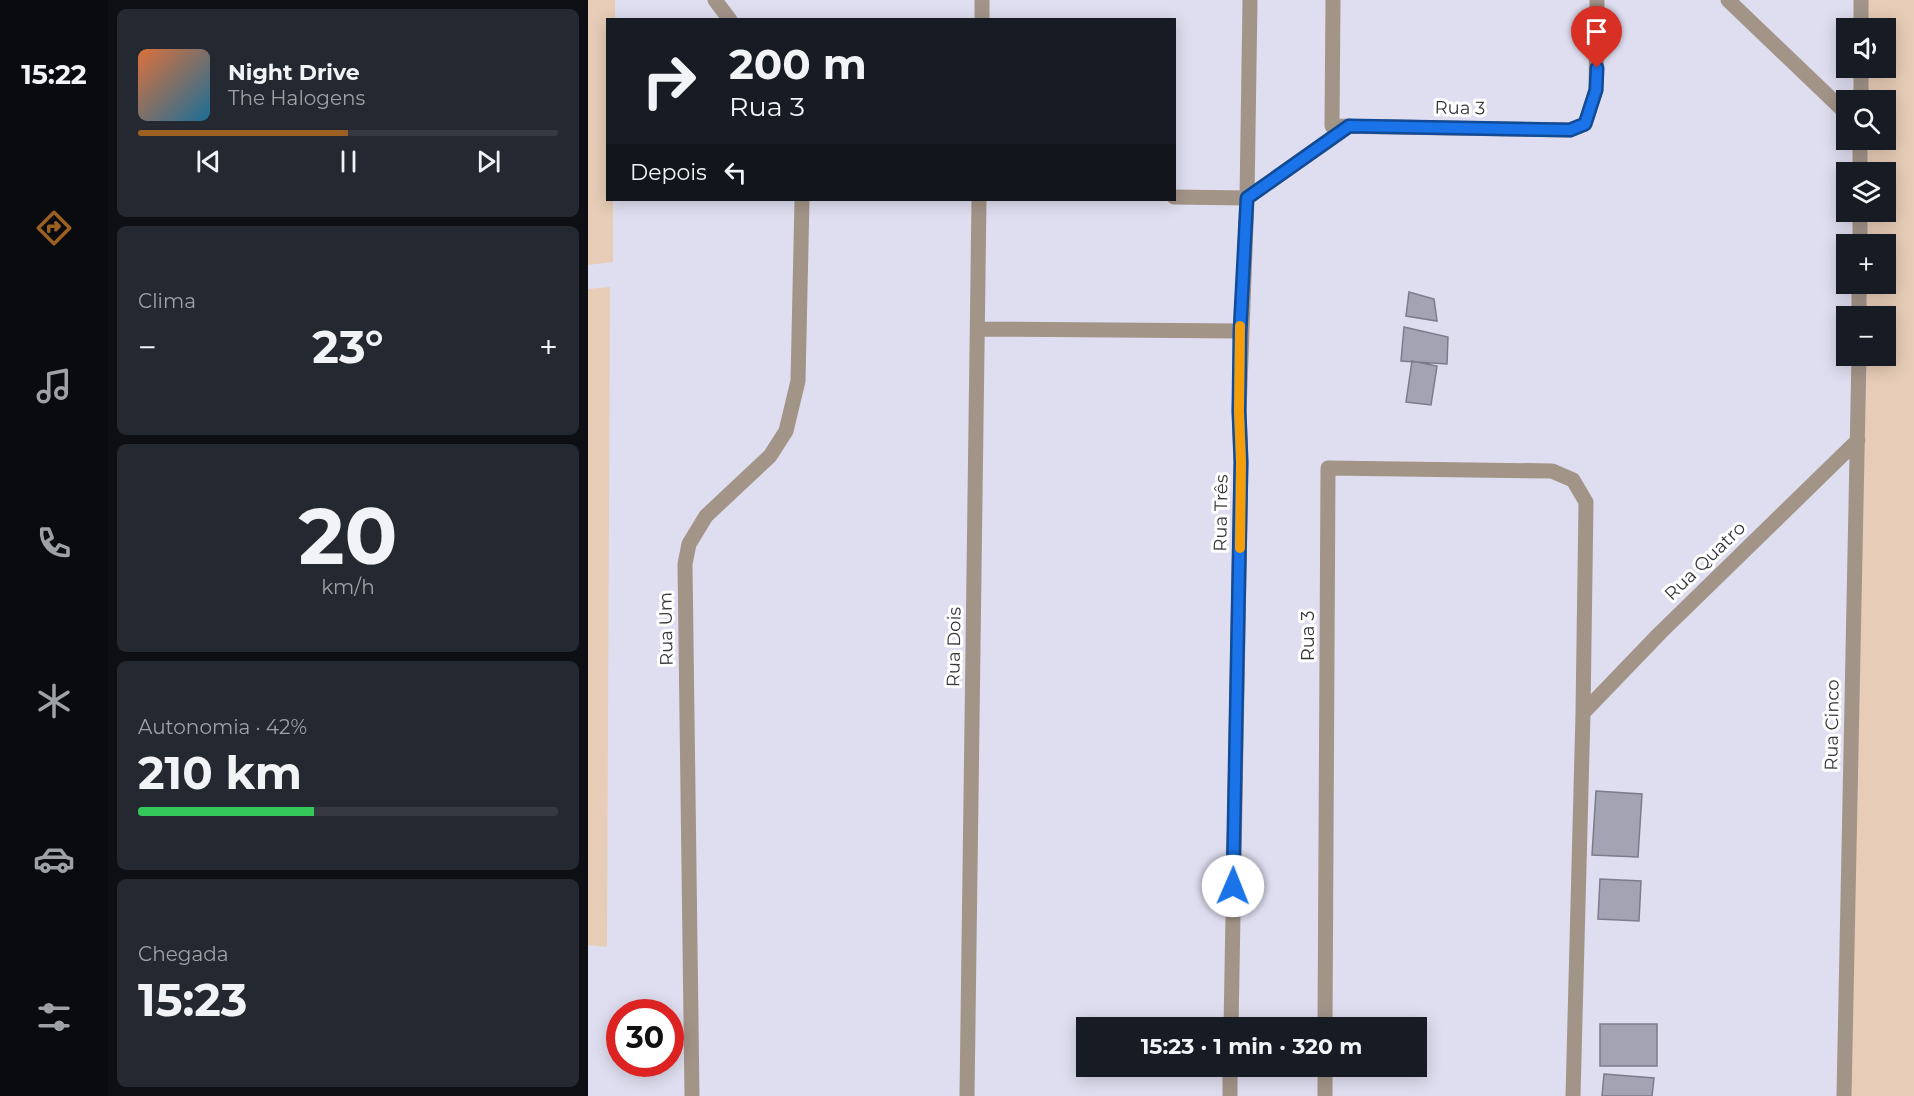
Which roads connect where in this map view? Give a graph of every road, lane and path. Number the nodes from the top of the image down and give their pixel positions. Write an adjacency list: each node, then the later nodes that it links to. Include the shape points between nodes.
1 (715, 0): 8 (street)
2 (982, 0): 9 (street)
3 (1250, 0): 14 (street, Rua Três)
4 (1333, 0): 12 (street, via 1332,126)
5 (1597, 0): 12 (street, Rua 3, via 1596,90 1585,124 1570,130)
6 (1728, 0): 11 (street)
7 (1861, 0): 10 (street)
8 (728, 18)
9 (982, 18)
10 (1861, 18)
11 (1836, 103)
12 (1349, 126): 14 (street)
13 (1176, 197): 14 (street)
14 (1247, 198): 18 (street, Rua Três)
15 (802, 201): 26 (street, Rua Um, via 798,381 786,431 770,456 706,516 689,544 685,564)
16 (979, 201): 17 (street, Rua Dois)
17 (978, 329): 18 (street); 27 (street, Rua Dois)
18 (1240, 332): 22 (street, Rua Três)
19 (1859, 366): 20 (street, Rua Cinco)
20 (1858, 440): 21 (street, Rua Quatro); 31 (street, Rua Cinco)
21 (1583, 713): 23 (street, Rua 3, via 1586,502 1574,480 1552,471 1328,468); 30 (street)
22 (1231, 1017)
23 (1325, 1017)
24 (1230, 1077): 28 (street)
25 (1325, 1077): 29 (street)
26 (692, 1096)
27 (967, 1096)
28 (1230, 1096)
29 (1325, 1096)
30 (1573, 1096)
31 (1844, 1096)

